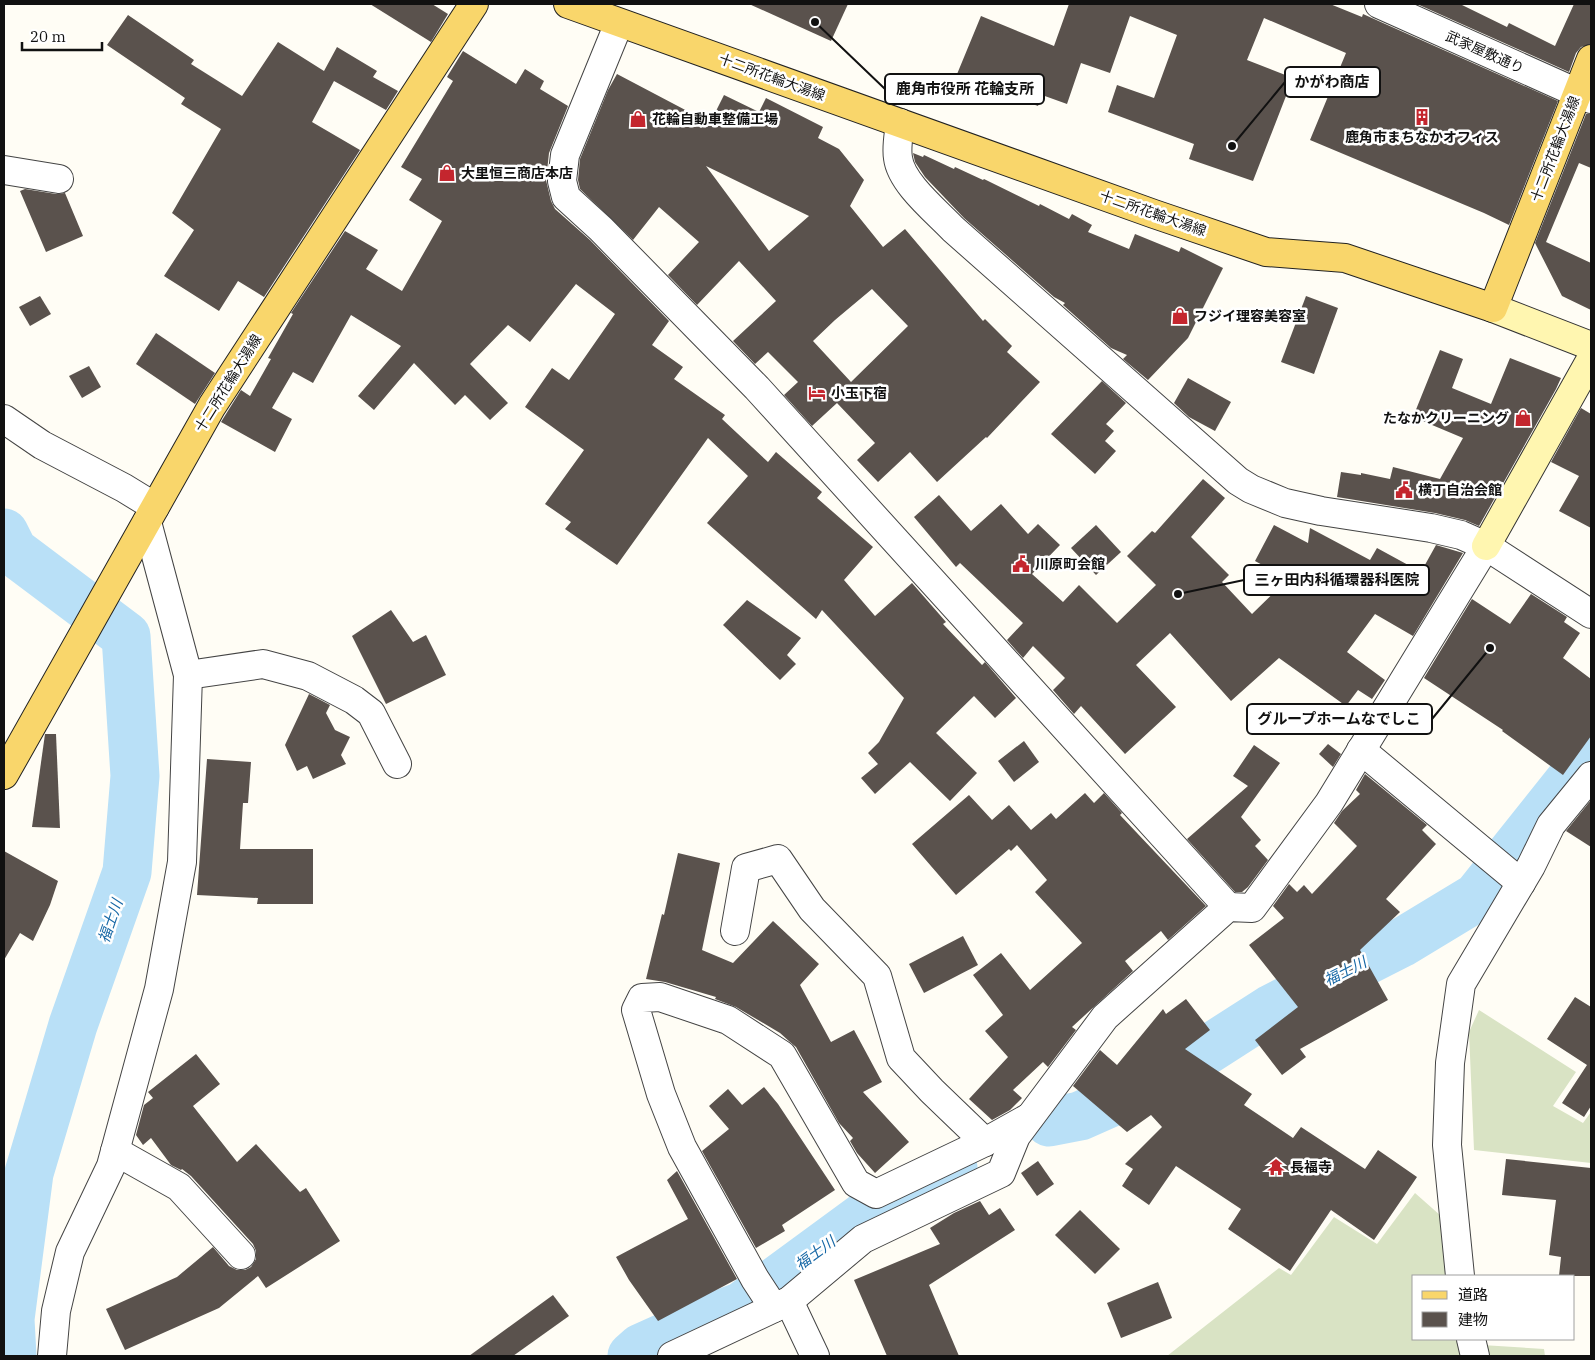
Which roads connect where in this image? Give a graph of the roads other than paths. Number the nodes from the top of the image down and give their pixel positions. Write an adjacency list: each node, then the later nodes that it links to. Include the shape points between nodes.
1 (474, 4): 14 (main road, 十二所花輪大湯線, via 212,406)
2 (568, 4): 4 (main road, 十二所花輪大湯線)
3 (1379, 4): 6 (street, 武家屋敷通り)
4 (619, 22): 7 (main road, 十二所花輪大湯線); 23 (street, via 564,155 562,181 566,197 757,388)
5 (1591, 59): 6 (main road, 十二所花輪大湯線)
6 (1584, 96): 10 (main road, 十二所花輪大湯線)
7 (900, 123): 10 (main road, 十二所花輪大湯線, via 1266,252 1345,258); 15 (street, via 898,158 902,172 917,192 953,229 1238,480 1285,503 1431,528 1461,535)
8 (4, 170): 9 (street)
9 (59, 179)
10 (1493, 308): 11 (street)
11 (1591, 346)
12 (1591, 359): 15 (street)
13 (4, 419): 14 (street, via 42,445 124,488)
14 (152, 515): 17 (street); 20 (main road, 十二所花輪大湯線)
15 (1486, 546): 16 (street); 18 (street)
16 (1591, 614)
17 (188, 675): 19 (street, via 262,664 308,676 354,700 371,713); 27 (street, via 182,862 158,988)
18 (1361, 750): 22 (street); 23 (street, via 1329,803 1252,908)
19 (396, 764)
20 (4, 775)
21 (1591, 776): 22 (street, via 1552,825)
22 (1520, 882): 29 (street, via 1461,984 1450,1063 1447,1146)
23 (1228, 907): 25 (street, via 1105,1017)
24 (735, 931): 26 (street, via 746,868 778,859 812,909 877,976 901,1058)
25 (1034, 1114): 26 (street); 30 (street, via 1016,1136 1001,1173 863,1239)
26 (985, 1142): 30 (street, via 876,1194 856,1183 782,1055 728,1020 660,997 642,998 636,1010 661,1094 682,1147 755,1279)
27 (115, 1151): 28 (street, via 179,1187); 32 (street, via 70,1252 56,1311)
28 (241, 1255)
29 (1460, 1275)
30 (781, 1304): 33 (street); 34 (street)
31 (1471, 1340): 35 (street)
32 (52, 1356)
33 (672, 1356)
34 (815, 1356)
35 (1475, 1356)

